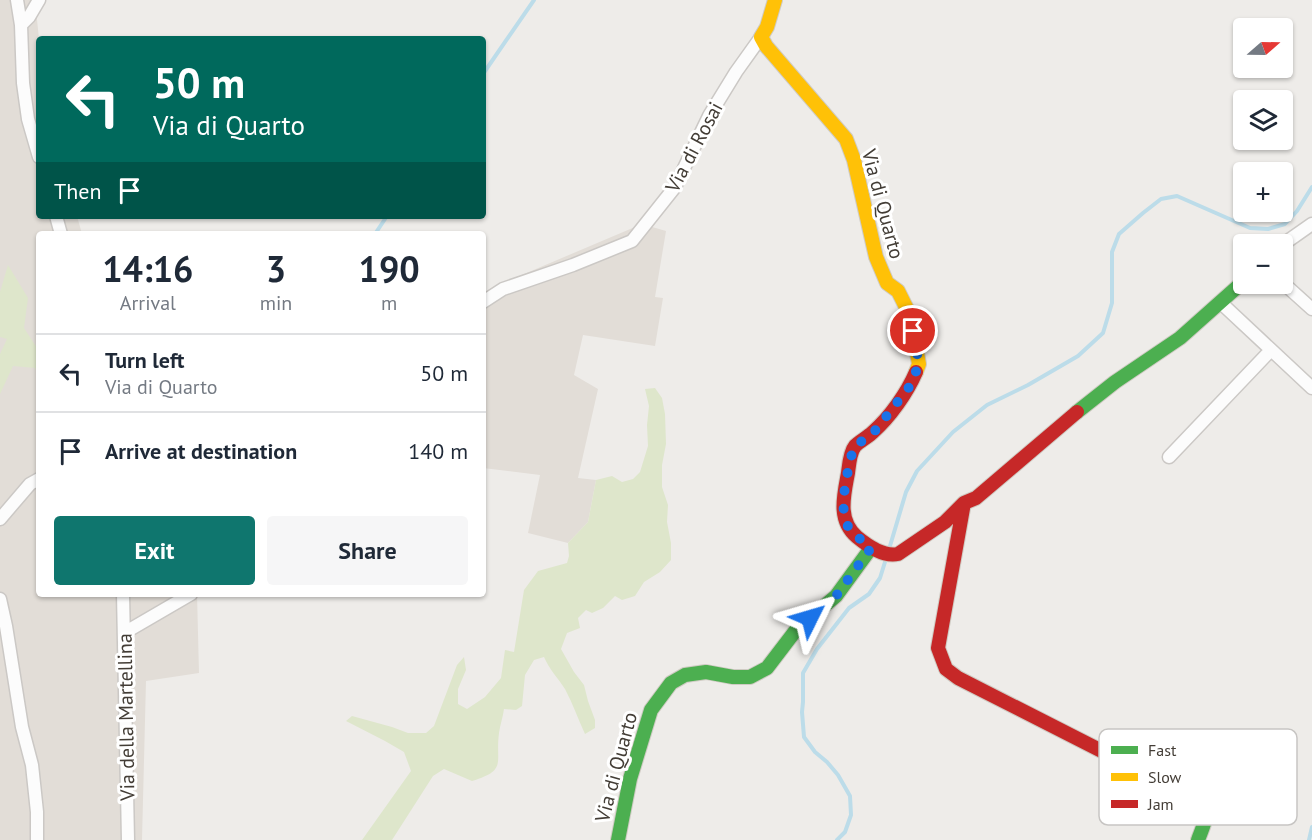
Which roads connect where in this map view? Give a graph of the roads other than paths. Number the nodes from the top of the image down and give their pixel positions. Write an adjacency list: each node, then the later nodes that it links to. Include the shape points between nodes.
1 (17, 0): 4 (street)
2 (39, 0): 4 (street)
3 (775, 0): 5 (street)
4 (21, 25): 6 (street, via 23,83)
5 (761, 37): 11 (street, Via di Rosai, via 709,116 675,188 632,241 503,289); 20 (street, Via di Quarto, via 846,139 876,257 887,283 898,291 910,315 919,364 910,386 874,432 854,447 849,464 844,514 849,530)
6 (36, 147)
7 (1312, 224): 8 (street)
8 (1293, 237)
9 (1233, 290): 12 (street)
10 (1293, 292): 13 (street)
11 (486, 300)
12 (1220, 302): 14 (street); 18 (street, via 1180,338 1115,382 976,498)
13 (1312, 309)
14 (1271, 350): 15 (street); 16 (street)
15 (1312, 388)
16 (1168, 457)
17 (36, 481): 19 (street)
18 (964, 503): 20 (street, via 945,522 898,554); 25 (street, via 939,648 946,669)
19 (0, 519)
20 (871, 548): 29 (street, Via di Quarto, via 836,596 796,630 767,668 750,677 706,672 686,675 671,683 651,710 630,779)
21 (123, 597): 24 (street, Via della Martellina)
22 (186, 597): 24 (street)
23 (0, 599): 27 (street, via 32,765)
24 (124, 633): 28 (street, Via della Martellina)
25 (1099, 749)
26 (1204, 825): 30 (street)
27 (37, 840)
28 (128, 840)
29 (618, 840)
30 (1198, 840)

